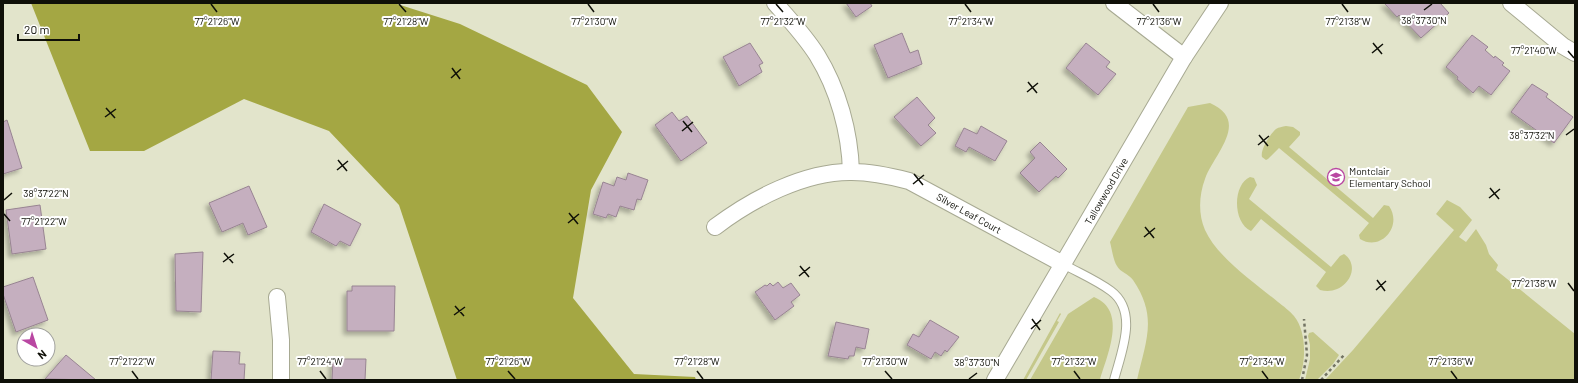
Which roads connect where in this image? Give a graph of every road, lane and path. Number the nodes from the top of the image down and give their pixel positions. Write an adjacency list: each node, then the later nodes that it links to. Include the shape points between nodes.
1 (775, 3): 7 (street, via 799,29 832,84 847,131)
2 (1114, 3): 6 (street)
3 (1220, 3): 6 (street, Tallowwood Drive)
4 (1511, 3): 5 (street)
5 (1575, 53)
6 (1184, 57): 9 (street, Tallowwood Drive)
7 (851, 172): 8 (street, Silver Leaf Court, via 819,175 788,186 750,203); 9 (street, Silver Leaf Court, via 886,175 909,181)
8 (716, 227)
9 (1063, 264): 14 (street, Tallowwood Drive); 15 (lane, via 1112,292 1123,306 1127,322 1126,331)
10 (277, 297): 13 (street)
11 (1304, 319): 16 (path, via 1307,355)
12 (1346, 354): 17 (path)
13 (281, 380)
14 (995, 380)
15 (1114, 380)
16 (1302, 380)
17 (1321, 380)

